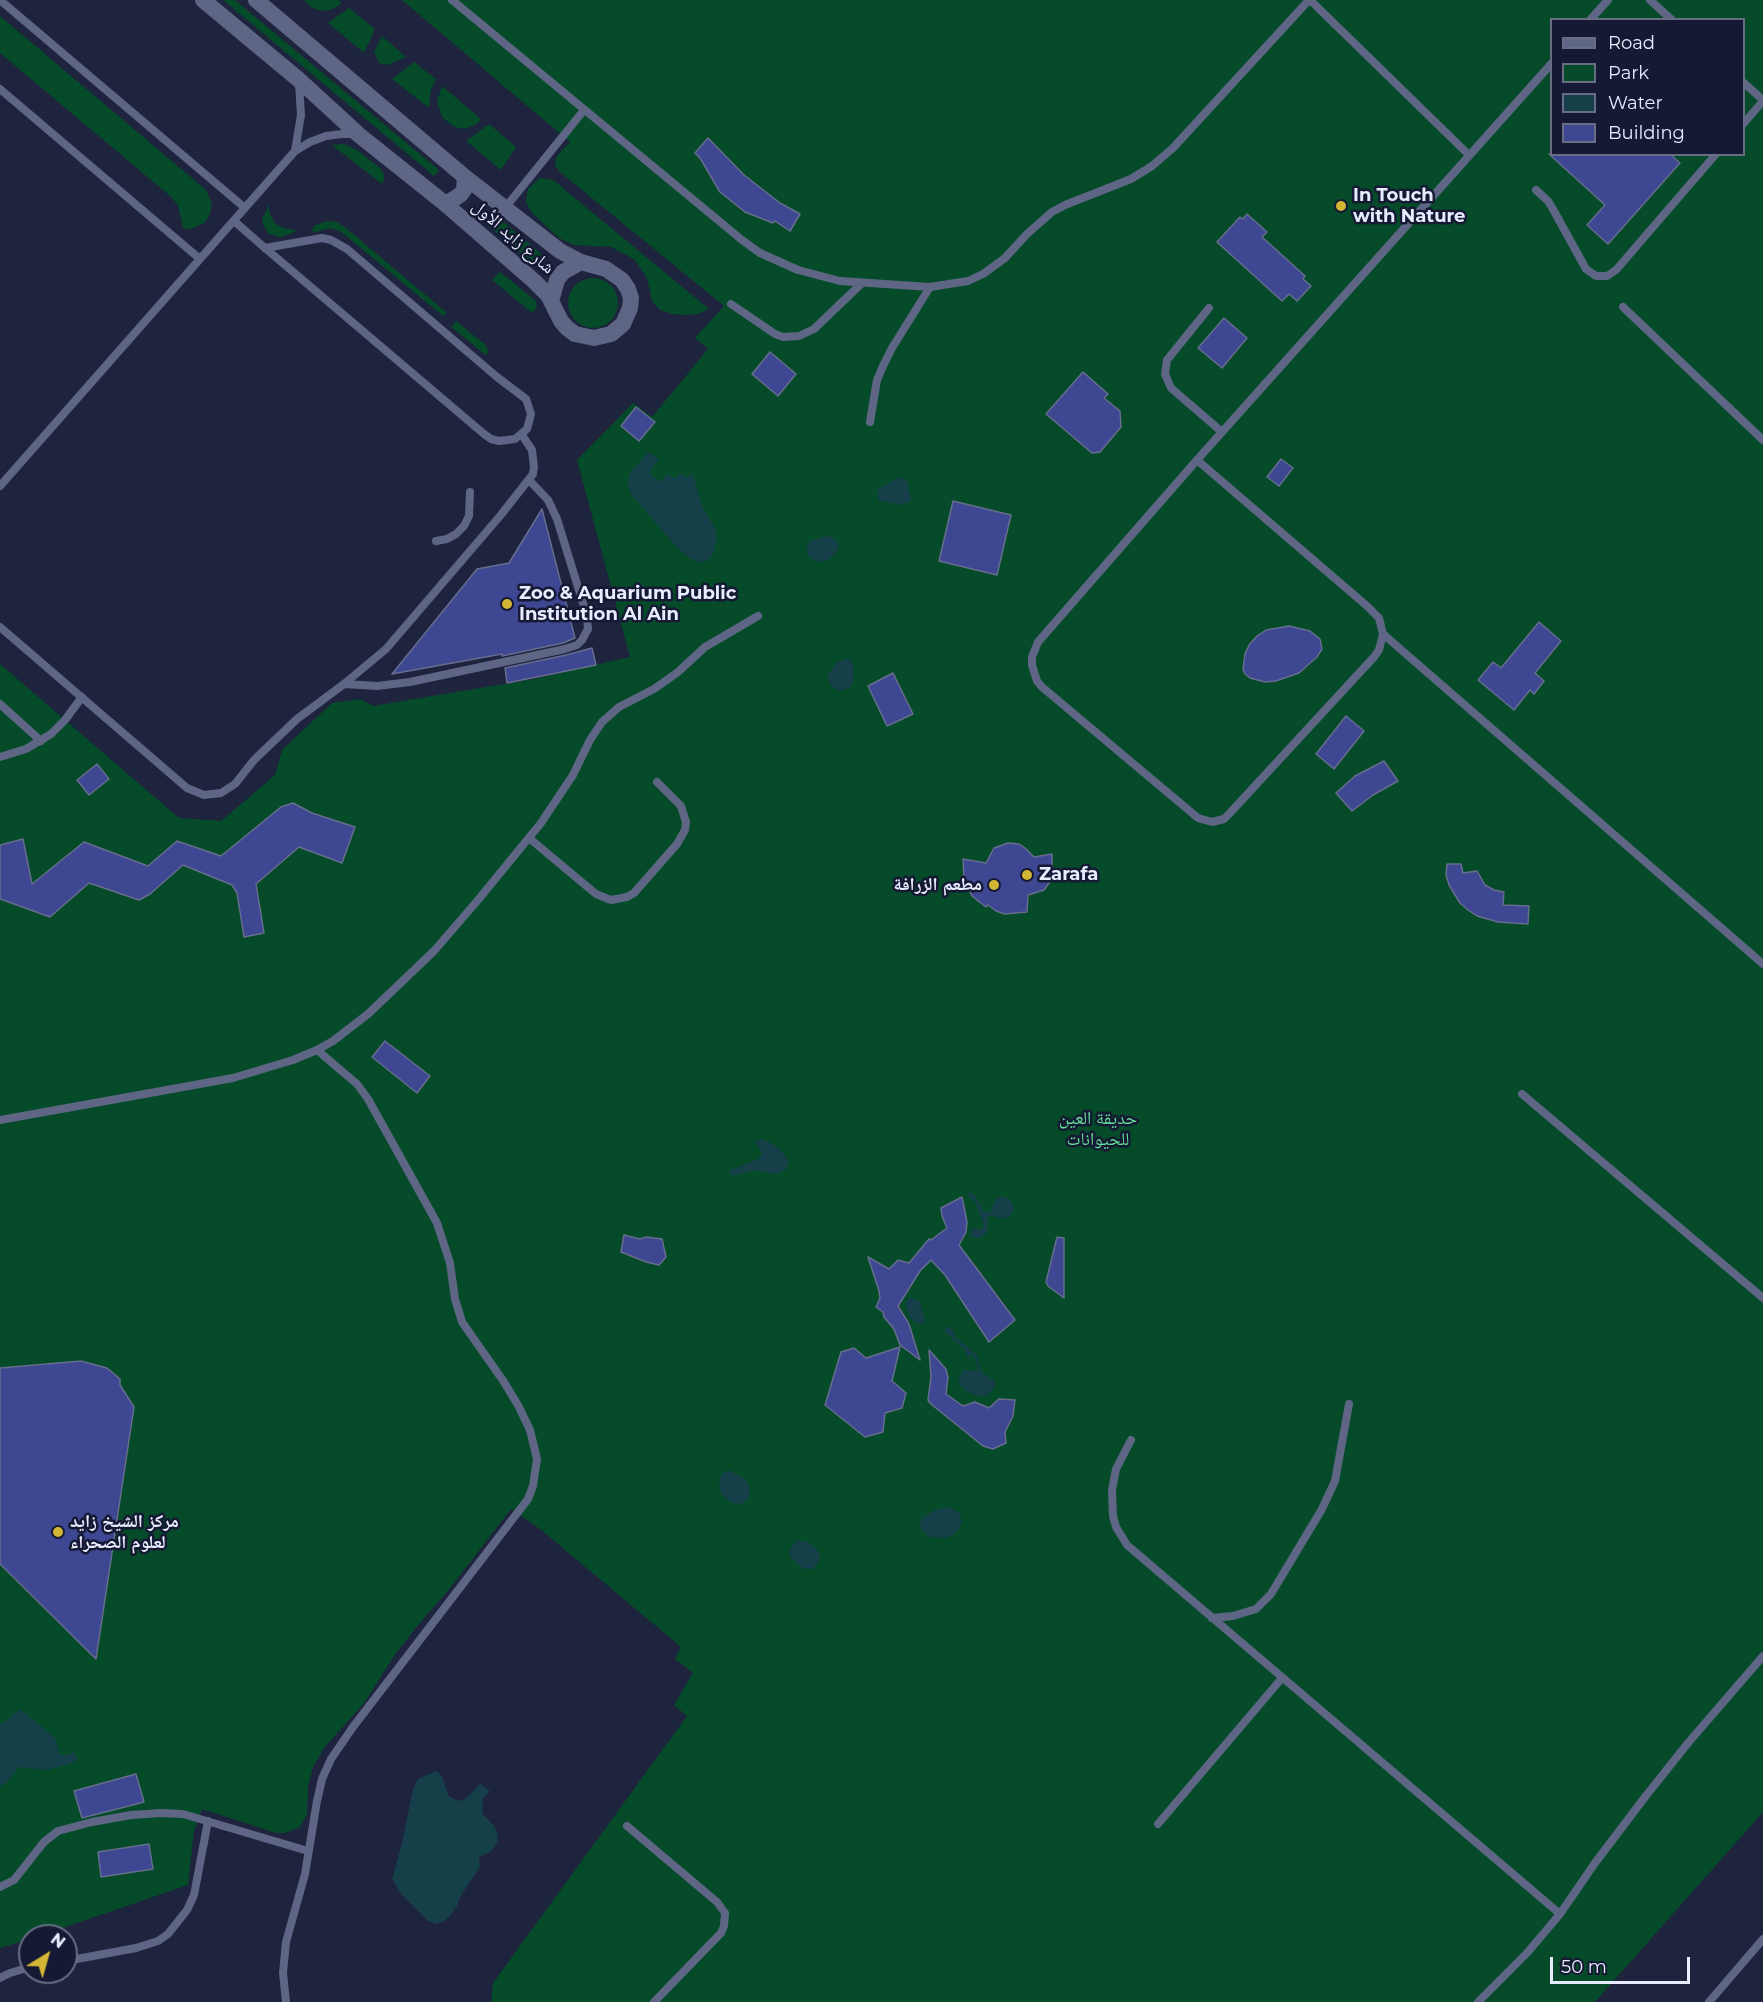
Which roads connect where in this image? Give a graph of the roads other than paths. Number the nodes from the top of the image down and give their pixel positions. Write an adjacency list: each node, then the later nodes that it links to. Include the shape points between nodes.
1 (0, 0): 24 (lane)
2 (202, 0): 11 (street, شارع زايد الأول)
3 (256, 0): 21 (street, شارع زايد الأول)
4 (452, 0): 15 (lane)
5 (1310, 0): 19 (lane); 31 (lane, via 1152,166 1117,186 1052,212 983,274 968,281)
6 (1608, 0): 8 (lane)
7 (1650, 0): 9 (lane)
8 (1592, 18)
9 (1670, 18)
10 (1550, 64): 19 (lane)
11 (298, 79): 17 (street, شارع زايد الأول); 18 (lane, via 301,115)
12 (1745, 85): 14 (lane)
13 (0, 89): 28 (lane)
14 (1763, 100): 16 (lane)
15 (584, 110): 25 (lane); 30 (lane, via 760,253 819,276)
16 (1745, 121)
17 (359, 135): 18 (lane, via 326,136); 23 (street, شارع زايد الأول)
18 (296, 151): 24 (lane)
19 (1469, 155): 37 (lane)
20 (1714, 156): 22 (lane, via 1607,276 1596,276 1587,269 1548,201)
21 (465, 177): 23 (street, via 460,195); 25 (street, شارع زايد الأول)
22 (1536, 190)
23 (443, 202): 32 (street, شارع زايد الأول, via 534,280)
24 (245, 208): 26 (lane)
25 (505, 208): 29 (street, شارع زايد الأول, via 560,251)
26 (234, 221): 27 (lane); 28 (lane)
27 (265, 248): 38 (lane, via 491,439 507,441); 38 (lane, via 322,238 346,249 526,399 531,414)
28 (200, 259): 42 (lane)
29 (581, 262): 32 (street, via 563,272); 32 (street, شارع زايد الأول, via 606,268 622,280 628,289 630,309 623,324 604,337 584,337 567,328)
30 (862, 283): 31 (lane); 33 (lane, via 814,329 799,336 776,334)
31 (930, 287): 36 (lane, via 883,366)
32 (551, 301)
33 (731, 304)
34 (1623, 307): 39 (lane)
35 (1209, 308): 37 (lane, via 1167,360 1165,374 1176,393)
36 (870, 422)
37 (1222, 432): 40 (lane)
38 (522, 435): 41 (lane, via 534,459)
39 (1763, 440)
40 (1197, 460): 47 (lane, via 1367,606 1379,618); 47 (lane, via 1038,642 1032,665 1042,687 1198,818 1218,821 1229,814 1374,657)
41 (529, 480): 48 (lane, via 386,649); 48 (lane, via 549,500 557,519 587,616 588,628 582,640 565,649 410,682)
42 (0, 486)
43 (470, 492): 44 (lane, via 469,516 464,526 447,539)
44 (436, 541)
45 (758, 616): 54 (lane, via 724,634 678,672 610,714)
46 (0, 627): 49 (lane)
47 (1383, 634): 55 (lane)
48 (344, 684): 49 (lane, via 297,719 235,784 213,795 187,788)
49 (82, 697): 51 (lane, via 65,720)
50 (0, 704): 51 (lane)
51 (41, 741): 52 (lane)
52 (0, 757)
53 (657, 782): 54 (lane, via 681,807 685,830 677,844 627,897 611,900 596,894)
54 (529, 838): 56 (lane, via 434,951 368,1014)
55 (1763, 964)
56 (317, 1050): 58 (lane, via 233,1078); 68 (lane, via 357,1084 368,1099 437,1223 462,1322 519,1407 537,1459 528,1499 330,1759)
57 (1522, 1094): 59 (lane)
58 (0, 1120)
59 (1763, 1298)
60 (1349, 1404): 62 (lane, via 1335,1481 1271,1594 1256,1609)
61 (1131, 1440): 62 (lane, via 1113,1479 1116,1527 1135,1553)
62 (1212, 1618): 64 (lane)
63 (1763, 1656): 70 (lane, via 1645,1797)
64 (1282, 1678): 66 (lane); 70 (lane)
65 (208, 1821): 68 (lane); 69 (lane, via 162,1813 110,1818 58,1831 44,1842 14,1880); 72 (lane, via 194,1895 168,1934 136,1948)
66 (1158, 1824)
67 (627, 1826): 76 (lane, via 717,1902 724,1913 721,1933)
68 (308, 1851): 75 (lane, via 286,1942)
69 (0, 1887)
70 (1560, 1914): 77 (lane)
71 (1763, 1939): 78 (lane)
72 (78, 1959)
73 (18, 1971): 74 (lane)
74 (0, 1978)
75 (286, 2002)
76 (654, 2002)
77 (1478, 2002)
78 (1709, 2002)

